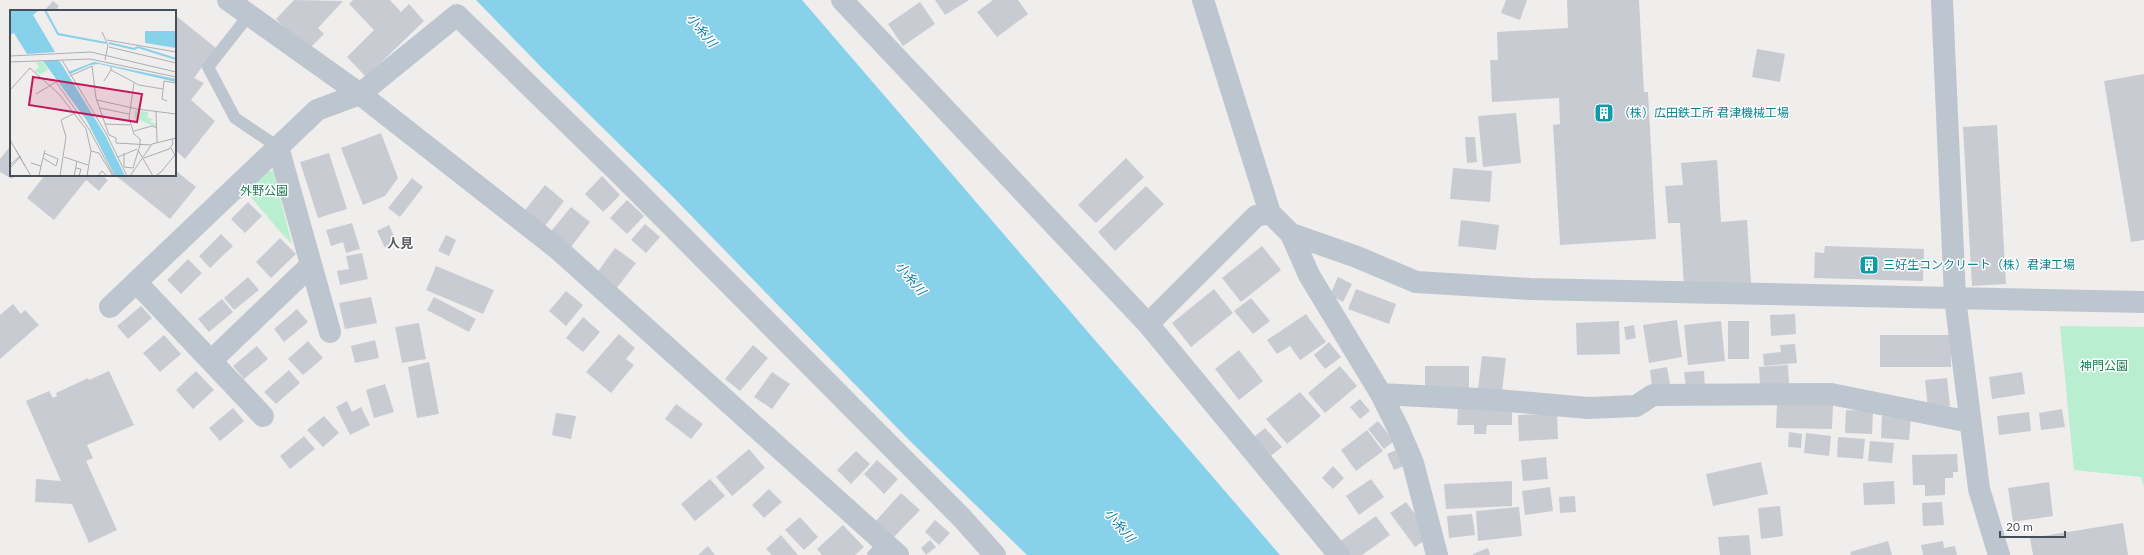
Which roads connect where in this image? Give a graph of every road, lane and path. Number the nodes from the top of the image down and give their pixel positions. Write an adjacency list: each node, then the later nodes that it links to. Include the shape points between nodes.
1 (228, 0): 5 (street)
2 (842, 0): 15 (street)
3 (1203, 0): 8 (street)
4 (1942, 0): 12 (street)
5 (249, 14): 6 (street); 7 (lane, via 208,67 235,118)
6 (360, 94): 7 (street, via 317,110); 21 (street, via 559,250); 22 (street, via 457,15 631,185 962,518)
7 (278, 148): 10 (street); 11 (street)
8 (1270, 213): 9 (street); 15 (street, via 1256,216)
9 (1291, 234): 12 (street, via 1416,282 1530,289); 18 (street, via 1309,275)
10 (311, 265): 16 (street); 17 (street)
11 (136, 282): 14 (street); 17 (street)
12 (1955, 298): 13 (street); 20 (street)
13 (2144, 302)
14 (110, 307)
15 (1148, 324): 23 (street)
16 (330, 332)
17 (211, 362): 19 (street)
18 (1381, 394): 20 (street, via 1588,408 1636,406 1654,395 1831,394); 24 (street, via 1413,463)
19 (263, 416)
20 (1970, 422): 25 (street, via 1979,489)
21 (885, 551)
22 (995, 555)
23 (1339, 555)
24 (1437, 555)
25 (1999, 555)

